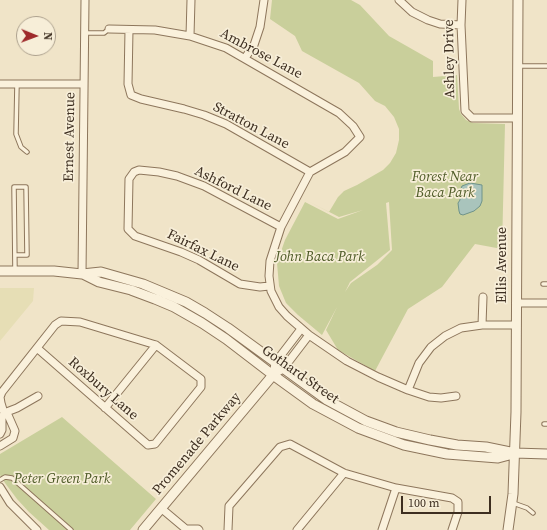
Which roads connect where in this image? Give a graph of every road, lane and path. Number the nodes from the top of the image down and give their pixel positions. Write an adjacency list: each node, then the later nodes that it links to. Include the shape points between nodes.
1 (85, 0): 10 (street, Ernest Avenue)
2 (191, 0): 11 (street)
3 (264, 0): 12 (street, via 260,27 254,45)
4 (399, 0): 7 (street, via 412,12 428,20 440,24)
5 (462, 0): 7 (street, Ashley Drive)
6 (518, 0): 13 (street, Ellis Avenue)
7 (461, 25): 18 (street, Ashley Drive, via 465,111 472,118)
8 (109, 29): 9 (street, Ambrose Lane); 10 (lane, via 104,33)
9 (128, 30): 11 (street, Ambrose Lane, via 155,30); 20 (street, Stratton Lane, via 128,84 131,96 184,109 226,124)
10 (84, 33): 17 (street, Ernest Avenue)
11 (190, 36): 12 (street, Ambrose Lane, via 226,48)
12 (245, 58): 20 (street, Ambrose Lane, via 339,113 360,137 345,152)
13 (518, 66): 14 (lane); 18 (street, Ellis Avenue)
14 (547, 66)
15 (0, 84): 16 (street)
16 (17, 84): 17 (street); 19 (lane, via 16,134 21,147)
17 (84, 84): 26 (street, Ernest Avenue)
18 (517, 118): 29 (street, Ellis Avenue)
19 (27, 152)
20 (310, 172): 21 (street)
21 (281, 227): 22 (street, Ashford Lane, via 204,186 177,176 139,170 129,179); 27 (street, via 270,261)
22 (128, 229): 27 (street, Fairfax Lane, via 135,236 199,260 240,284)
23 (14, 255): 23 (lane, via 14,187 26,187 27,255); 25 (lane)
24 (0, 271): 25 (street, Gothard Street)
25 (15, 271): 26 (street, Gothard Street)
26 (82, 274): 37 (street, Gothard Street, via 101,272 122,277 180,299 228,328); 39 (street, Gothard Street, via 98,282 131,290 174,307 226,339)
27 (269, 286): 33 (street, via 279,307)
28 (483, 297): 31 (street)
29 (517, 303): 30 (street); 32 (street, Ellis Avenue)
30 (547, 303)
31 (482, 325): 32 (street); 40 (street, via 461,328 431,347 419,363)
32 (516, 326): 48 (street, Ellis Avenue)
33 (301, 329): 34 (street); 37 (street)
34 (309, 335): 38 (street, Promenade Parkway); 40 (street, via 347,361)
35 (156, 345): 36 (street, via 80,322 61,321); 43 (street); 43 (street, Roxbury Lane, via 201,379 202,383 156,444 148,446)
36 (37, 348): 43 (street, Roxbury Lane); 44 (street, via 2,392 0,397)
37 (275, 363): 38 (street, Gothard Street); 39 (street)
38 (283, 369): 39 (street, Promenade Parkway); 48 (street, Gothard Street, via 327,400 366,421 396,432 457,445)
39 (273, 375): 48 (street, Gothard Street, via 326,411 358,428 404,445 454,455 498,458); 55 (street, Promenade Parkway)
40 (408, 390): 42 (street, via 441,398)
41 (38, 396): 44 (street)
42 (456, 396)
43 (105, 408)
44 (4, 413): 45 (street); 46 (street, via 8,416)
45 (1, 432): 46 (street)
46 (14, 433): 47 (street, via 13,438)
47 (0, 446)
48 (515, 453): 49 (street, Gothard Street); 54 (street, Ellis Avenue)
49 (547, 454)
50 (344, 473): 53 (street); 62 (street, via 290,444 280,447 229,506); 63 (street)
51 (0, 480): 58 (lane, via 12,478)
52 (0, 487): 57 (street, via 10,503)
53 (396, 488): 64 (street); 65 (street, via 452,498 458,502 458,512)
54 (512, 503): 56 (lane); 66 (street, Ellis Avenue)
55 (162, 508): 59 (street, Promenade Parkway); 60 (street)
56 (533, 513)
57 (37, 530)
58 (71, 530)
59 (143, 530)
60 (187, 530): 61 (street)
61 (199, 530)
62 (228, 530)
63 (297, 530)
64 (382, 530)
65 (452, 530)
66 (508, 530)

